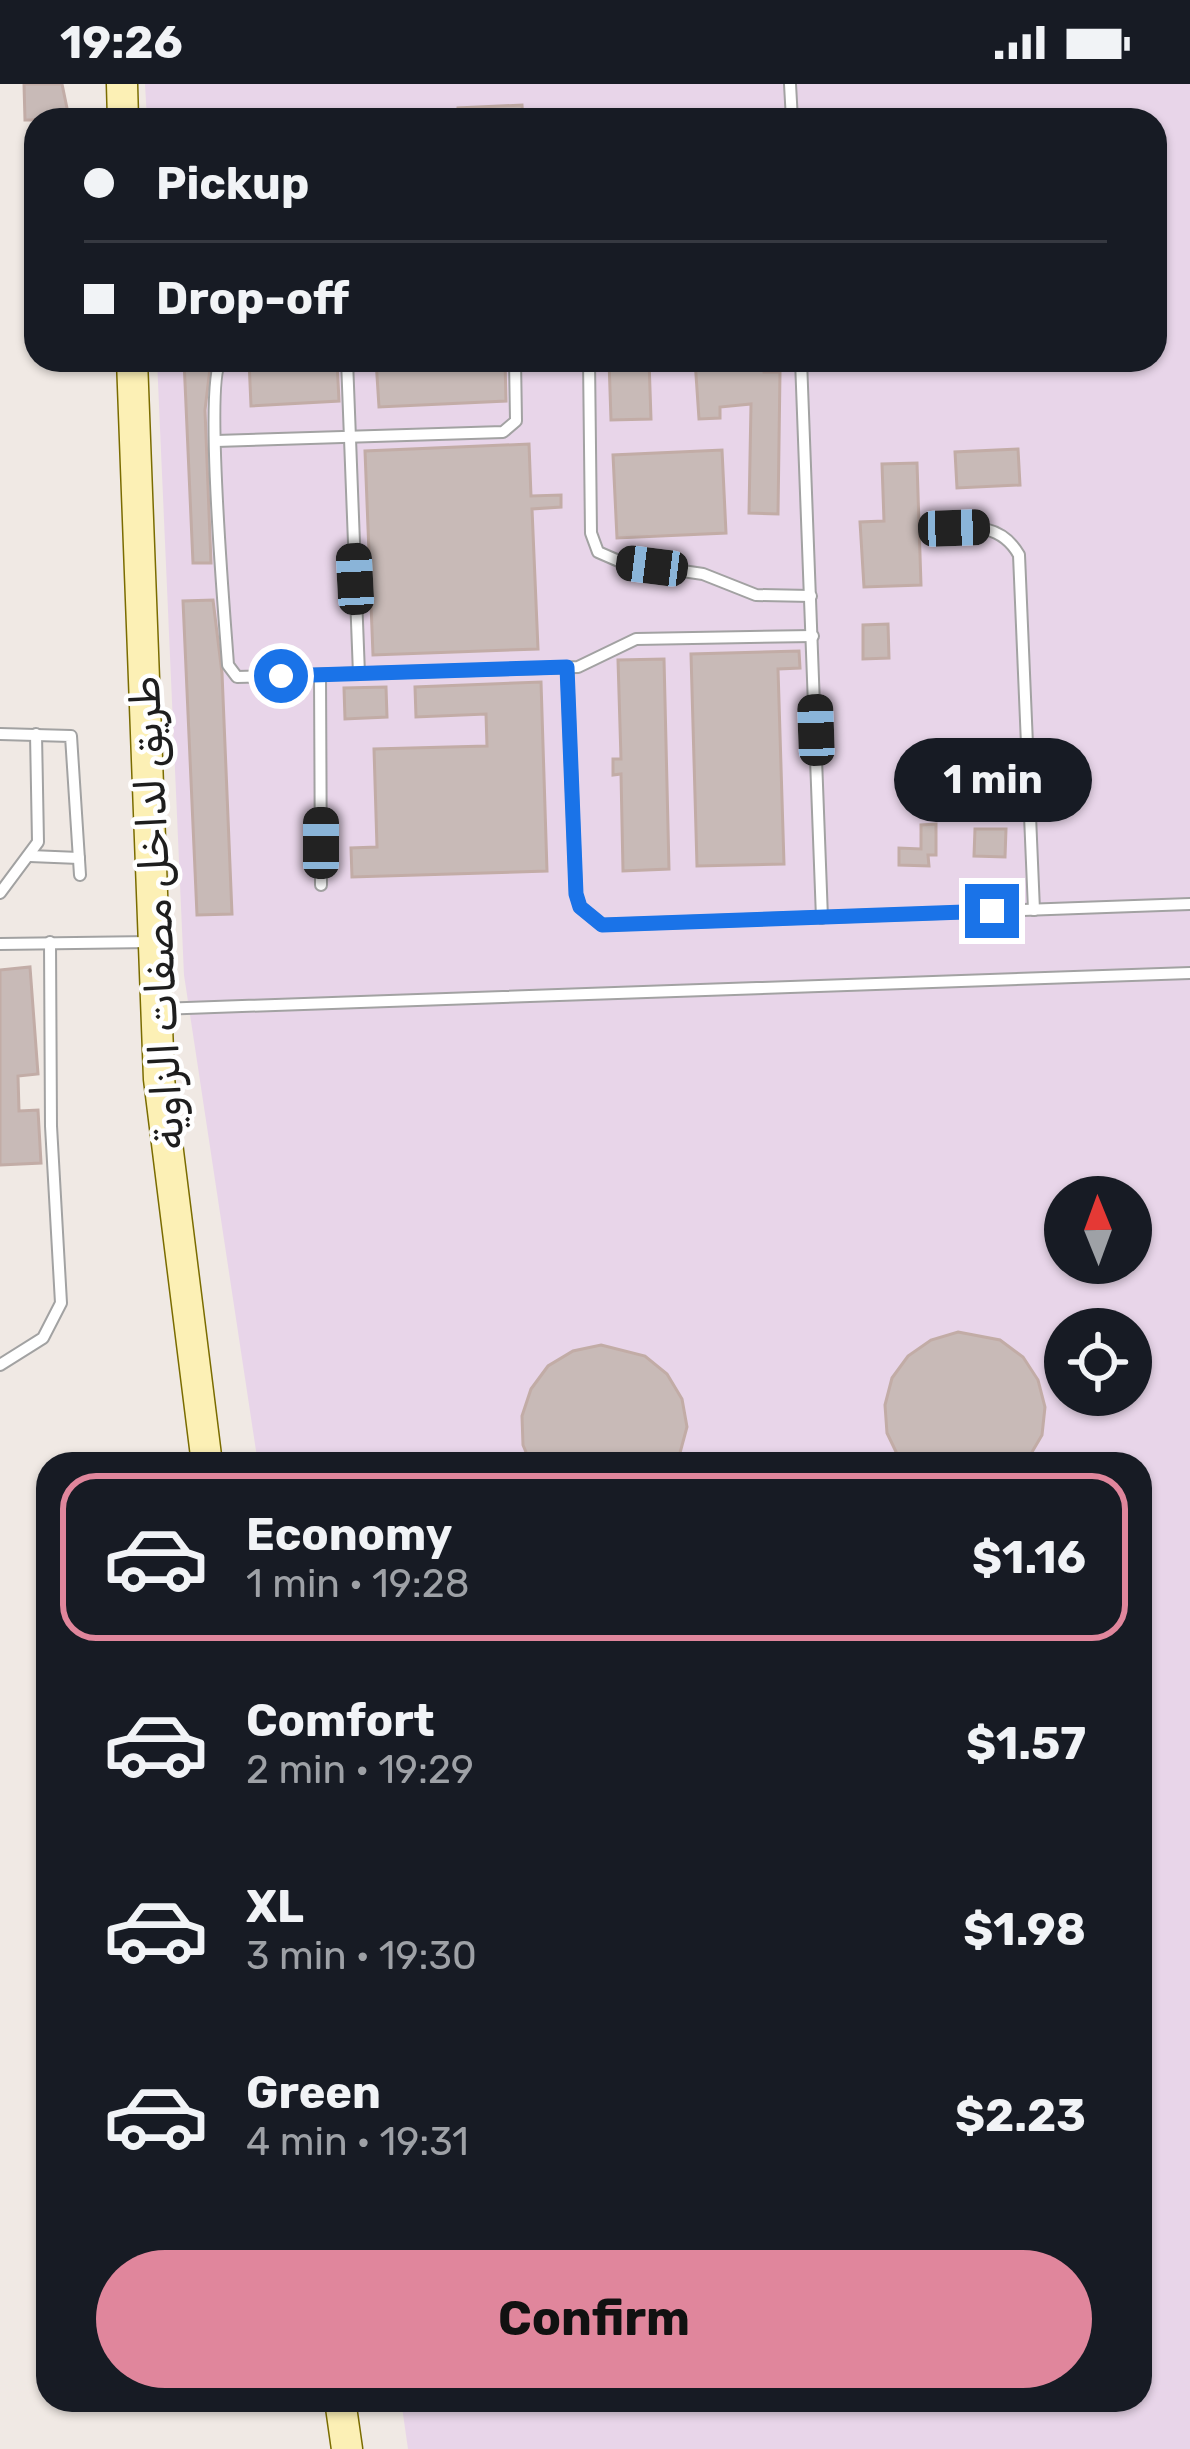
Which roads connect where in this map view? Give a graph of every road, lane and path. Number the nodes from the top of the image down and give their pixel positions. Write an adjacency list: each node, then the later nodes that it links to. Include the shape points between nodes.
1 (132, 372): 26 (street, طريق لداخل مصفات الزاوية)
2 (214, 372): 8 (lane)
3 (347, 372): 7 (lane)
4 (515, 372): 7 (lane, via 517,416 508,430)
5 (589, 372): 10 (lane, via 591,533 598,552 703,574 756,595)
6 (801, 372): 10 (lane)
7 (349, 436): 8 (lane); 13 (lane)
8 (216, 441): 14 (lane, via 229,670 243,678)
9 (928, 529): 23 (lane, via 990,529 1019,555)
10 (811, 596): 11 (lane)
11 (813, 636): 12 (lane, via 636,639); 24 (lane)
12 (567, 667): 13 (lane); 24 (lane, via 576,894 590,918 617,926)
13 (358, 674): 14 (lane)
14 (320, 675): 20 (lane)
15 (0, 734): 16 (lane)
16 (36, 734): 17 (lane, via 38,842); 18 (lane, via 64,734 74,743)
17 (30, 856): 18 (lane); 21 (lane)
18 (79, 858): 19 (lane)
19 (80, 875)
20 (321, 885)
21 (0, 893)
22 (1190, 904): 23 (lane)
23 (1034, 910): 24 (lane)
24 (822, 918)
25 (50, 942): 26 (lane); 27 (lane); 30 (lane, via 61,1303 43,1338)
26 (154, 942): 29 (street, طريق لداخل مصفات الزاوية)
27 (0, 944)
28 (1190, 973): 29 (lane)
29 (156, 1009): 31 (street, طريق لداخل مصفات الزاوية)
30 (0, 1366)
31 (205, 1452)
32 (342, 2412): 33 (street)
33 (347, 2449)

